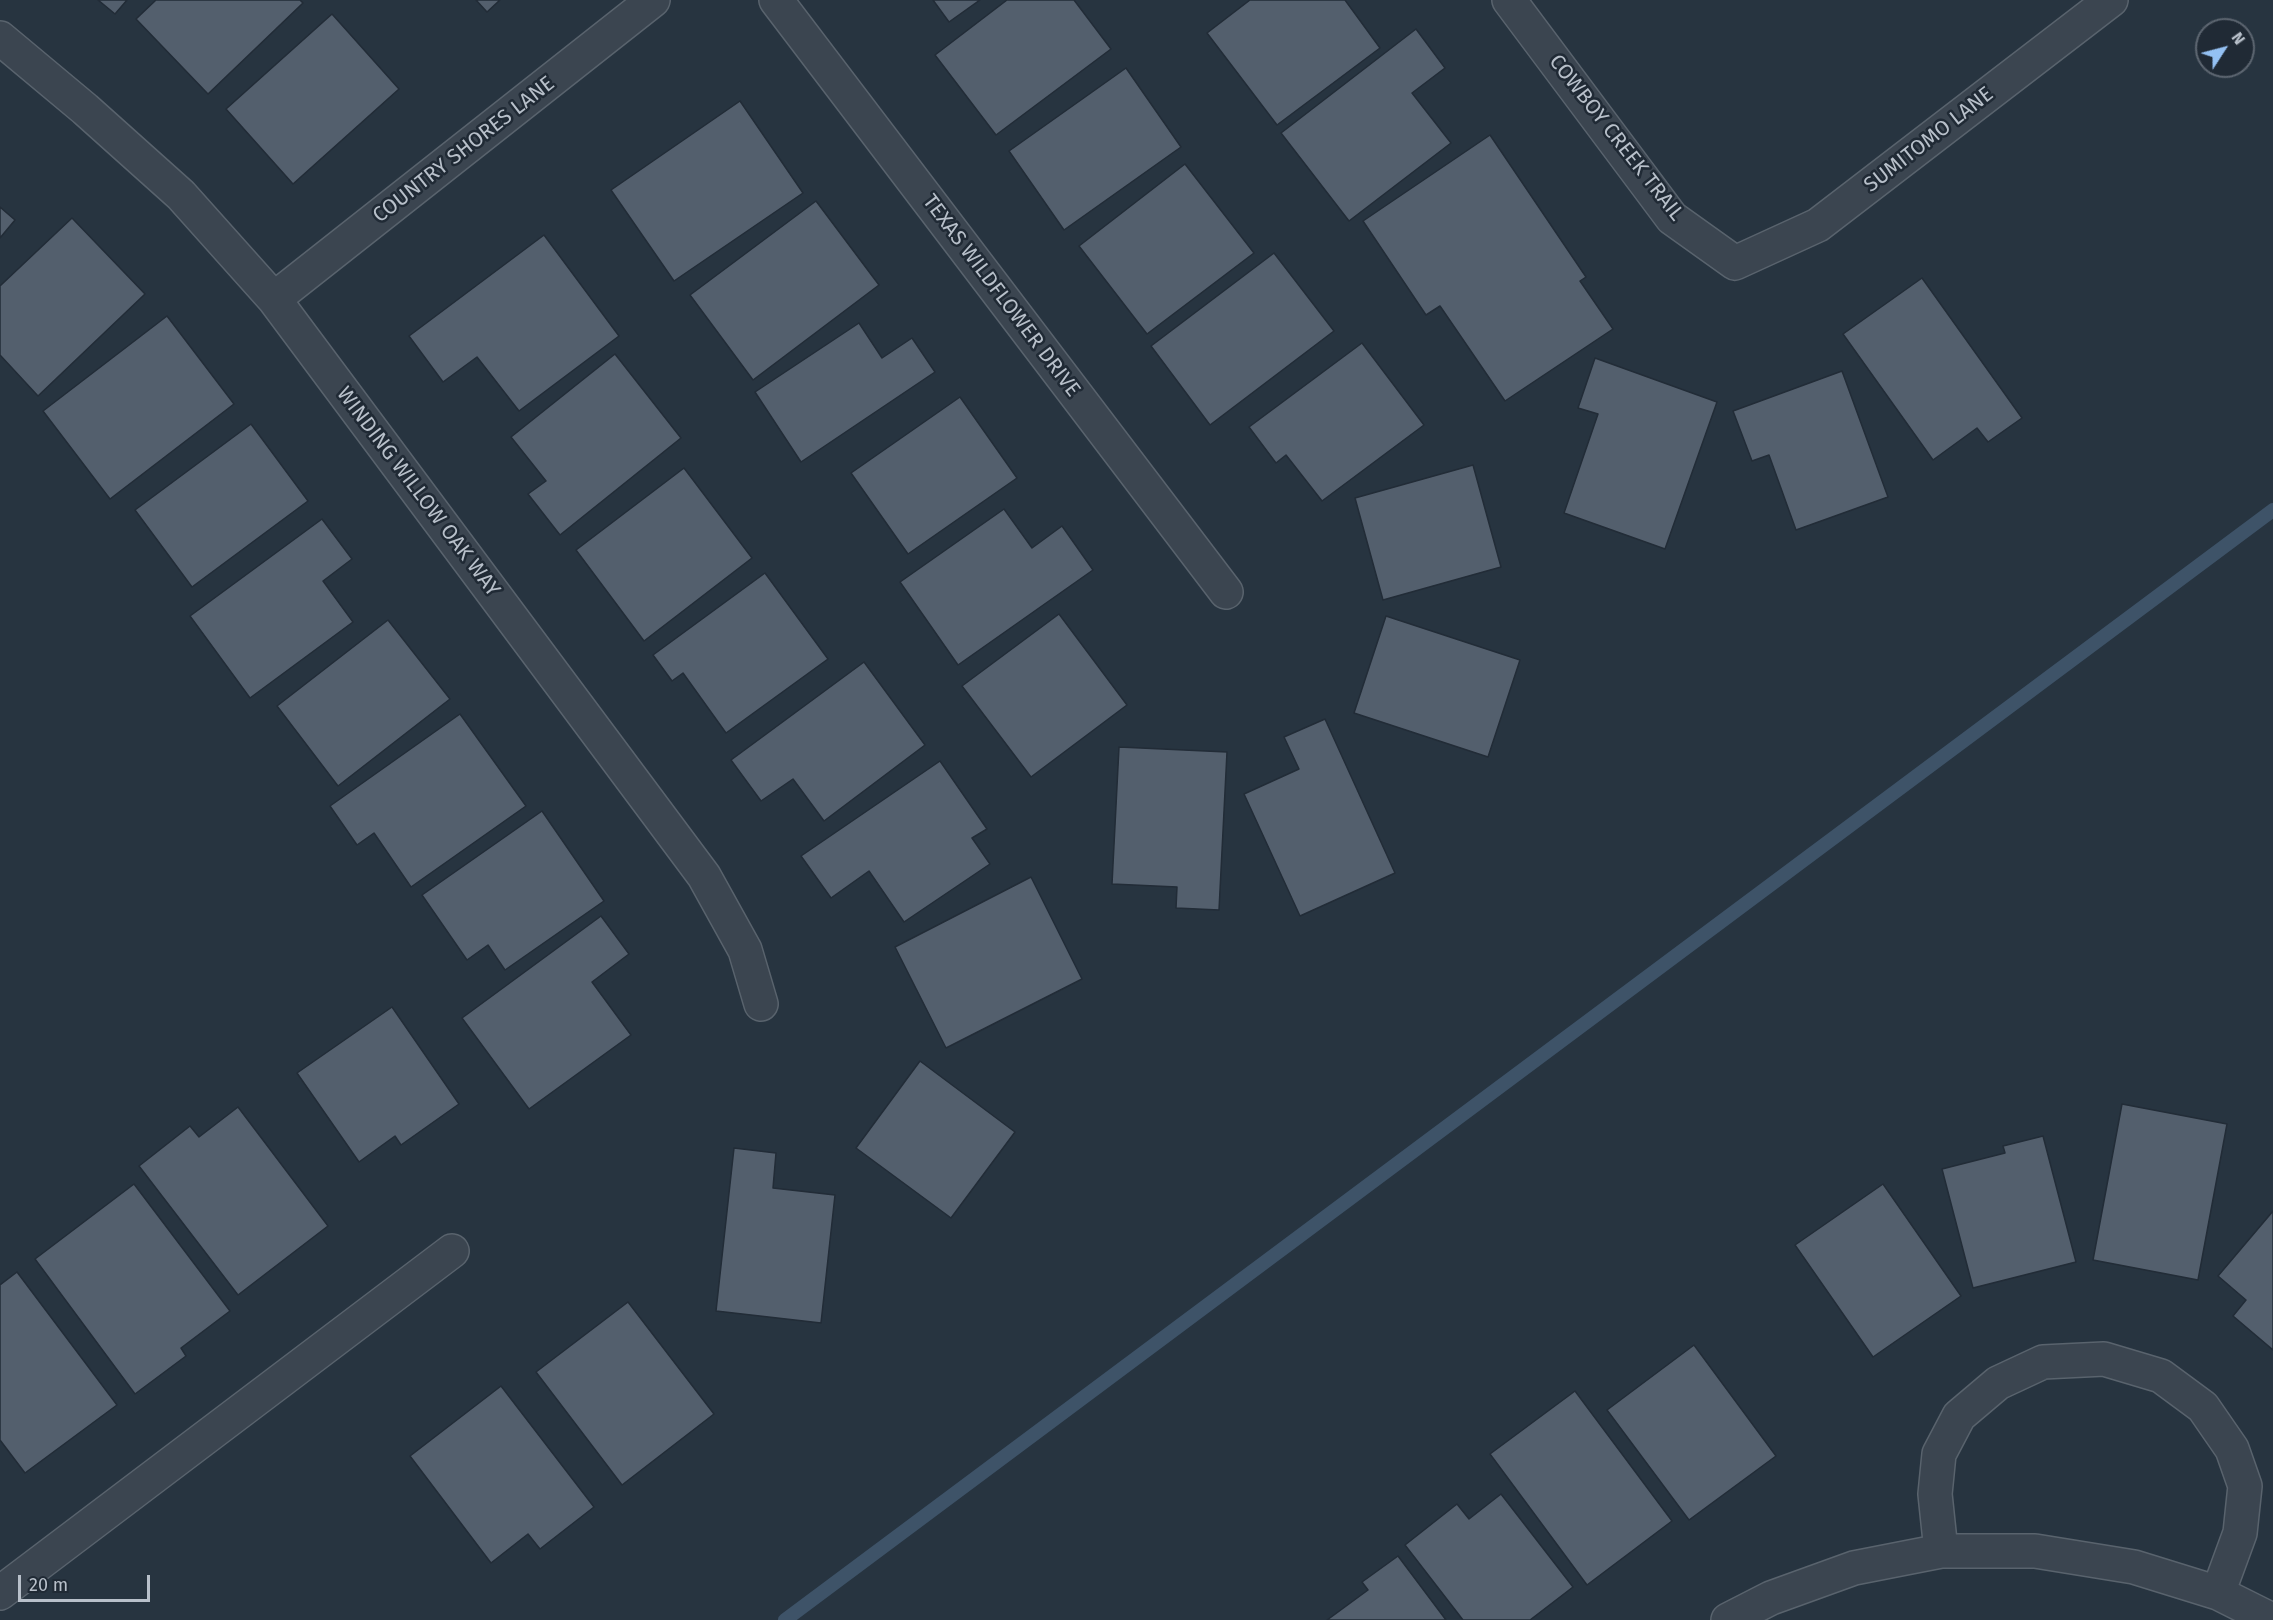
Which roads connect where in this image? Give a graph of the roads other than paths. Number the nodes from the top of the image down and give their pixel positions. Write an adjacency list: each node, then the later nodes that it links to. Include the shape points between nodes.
1 (653, 0): 7 (street, COUNTRY SHORES LANE)
2 (777, 0): 8 (street, TEXAS WILDFLOWER DRIVE)
3 (1509, 0): 6 (street, COWBOY CREEK TRAIL, via 1672,218)
4 (2111, 0): 6 (street, SUMITOMO LANE, via 1818,225)
5 (0, 38): 7 (street, WINDING WILLOW OAK WAY, via 181,195)
6 (1736, 262)
7 (274, 299): 9 (street, WINDING WILLOW OAK WAY, via 704,876 745,950)
8 (1226, 592)
9 (761, 1004)
10 (452, 1251): 12 (street)
11 (1941, 1551): 13 (street, via 2035,1551 2134,1567); 13 (street, via 1935,1494 1939,1454 1959,1416 1998,1383 2043,1362 2104,1359 2161,1376 2203,1407 2232,1449 2245,1486 2240,1533); 14 (street, via 1854,1568 1771,1598)
12 (0, 1593)
13 (2218, 1593): 15 (street)
14 (1728, 1620)
15 (2272, 1620)

